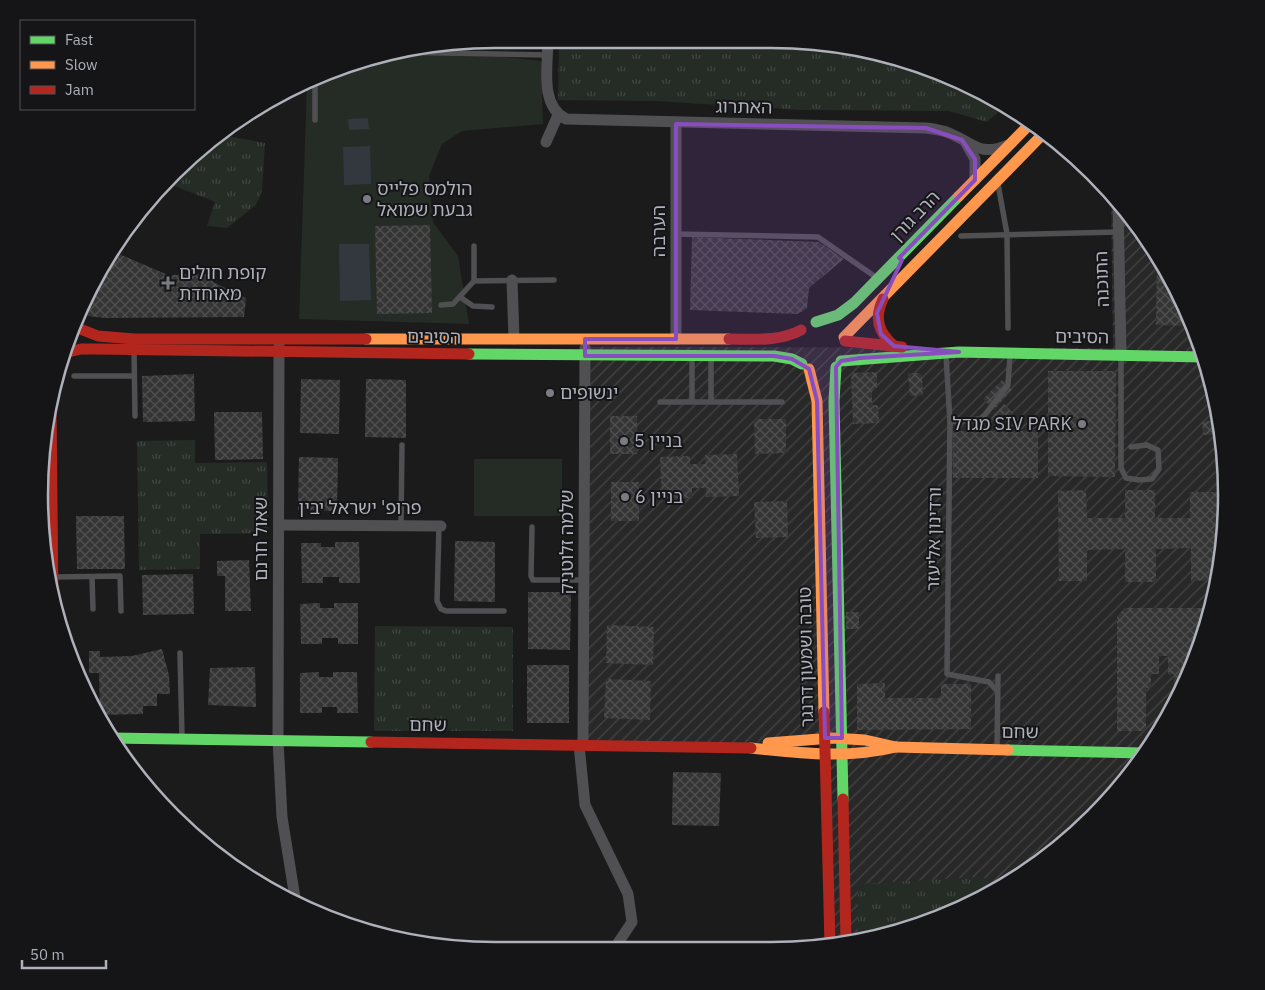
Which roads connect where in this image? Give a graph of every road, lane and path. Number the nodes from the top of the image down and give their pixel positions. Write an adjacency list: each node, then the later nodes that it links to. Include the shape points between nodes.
1 (548, 48): 3 (street)
2 (427, 53): 3 (lane)
3 (548, 55): 5 (street, via 548,92)
4 (315, 86): 6 (lane)
5 (558, 115): 7 (street, האתרוג, via 577,121); 10 (street)
6 (315, 120)
7 (676, 124): 11 (street, האתרוג, via 926,128 950,133); 17 (street, הערבה)
8 (1026, 128): 12 (street, הרב גורן)
9 (1039, 138): 14 (street, הרב גורן)
10 (546, 142)
11 (966, 143): 12 (street, האתרוג, via 982,150 995,150); 13 (street, via 975,159)
12 (1010, 144): 13 (street, הרב גורן)
13 (975, 180): 21 (street, הרב גורן)
14 (998, 181): 18 (lane); 25 (street, הרב גורן)
15 (1118, 215): 16 (street, התוכנה)
16 (1118, 232): 18 (lane); 47 (street, התוכנה)
17 (676, 234): 21 (lane, via 818,237); 36 (street, הערבה)
18 (1007, 234): 19 (lane); 30 (lane)
19 (961, 236)
20 (474, 246): 24 (lane)
21 (878, 279): 29 (street, הרב גורן, via 844,311)
22 (512, 280): 23 (lane); 24 (lane); 34 (street)
23 (554, 280)
24 (474, 281): 26 (lane)
25 (884, 296): 37 (street, הרב גורן); 38 (street, via 877,320 881,334)
26 (460, 298): 27 (lane, via 453,304); 28 (lane, via 473,306)
27 (441, 305)
28 (492, 307)
29 (816, 322): 32 (street); 37 (street, via 833,325)
30 (1008, 328)
31 (80, 330): 33 (street, הסיבים, via 98,336 134,339)
32 (801, 330): 36 (street, הסיבים, via 774,340); 50 (street, via 795,347)
33 (279, 339): 34 (street, הסיבים); 42 (street, שאול חרנם)
34 (514, 339): 35 (street, הסיבים)
35 (585, 339): 36 (street, הסיבים); 44 (street, שלמה זלוטניק)
36 (676, 339)
37 (844, 339): 38 (street, הסיבים); 49 (street, via 844,355)
38 (894, 346): 41 (street, הסיבים)
39 (134, 350): 40 (street, הסיבים); 42 (street, הסיבים); 52 (lane)
40 (71, 351)
41 (946, 352): 43 (street, הסיבים); 49 (street, הסיבים, via 860,358); 58 (lane, ורדינון אליעזר)
42 (279, 353): 44 (street, הסיבים); 62 (street, שאול חרנם)
43 (1010, 354): 47 (street, הסיבים); 58 (lane, via 1008,385 984,416)
44 (585, 356): 45 (street, הסיבים); 69 (street, שלמה זלוטניק)
45 (692, 356): 46 (street, הסיבים); 53 (lane)
46 (711, 356): 50 (street, הסיבים, via 784,357); 54 (lane)
47 (1122, 356): 48 (street, הסיבים); 61 (lane, via 1121,468 1126,478 1152,479 1159,469 1158,450 1147,445)
48 (1196, 357)
49 (838, 364): 50 (street, via 822,372); 78 (street, טובה ושמעון דרנגר, via 834,401)
50 (805, 367): 77 (street, טובה ושמעון דרנגר, via 813,378 817,402)
51 (74, 376): 52 (lane)
52 (134, 376): 57 (lane)
53 (692, 401): 54 (lane); 55 (lane)
54 (711, 401): 56 (lane)
55 (660, 402)
56 (782, 402)
57 (135, 416)
58 (950, 422): 75 (lane, ורדינון אליעזר, via 947,674 988,682)
59 (51, 435): 66 (street)
60 (402, 446): 63 (lane)
61 (1131, 447)
62 (278, 525): 63 (street, פרופ' ישראל יבין); 80 (street, שאול חרנם)
63 (401, 526): 64 (street, פרופ' ישראל יבין)
64 (440, 526): 72 (lane, via 437,601 441,609)
65 (532, 527): 69 (lane, via 533,580)
66 (53, 564)
67 (55, 577): 68 (lane)
68 (92, 577): 70 (lane); 71 (lane, via 120,576)
69 (584, 580): 81 (street, שלמה זלוטניק)
70 (93, 609)
71 (121, 611)
72 (504, 611)
73 (180, 652): 79 (lane)
74 (998, 676): 75 (lane)
75 (998, 691): 84 (lane)
76 (119, 738): 79 (street, שחם)
77 (825, 738): 78 (street, שחם); 82 (street, שחם); 87 (street, טובה ושמעון דרנגר)
78 (842, 738): 83 (street, שחם, via 872,740); 88 (street, טובה ושמעון דרנגר)
79 (182, 739): 80 (street, שחם)
80 (278, 740): 81 (street, שחם); 90 (street, שאול חרנם, via 282,817)
81 (581, 745): 82 (street, שחם); 93 (street, שלמה זלוטניק, via 585,805 628,894 632,922)
82 (744, 747): 87 (street, שחם)
83 (896, 747): 84 (street, שחם); 85 (street, שחם)
84 (997, 749): 86 (street, שחם)
85 (877, 752): 88 (street, שחם); 89 (street, via 856,766)
86 (1136, 753)
87 (826, 754): 88 (street, שחם); 92 (street, טובה ושמעון דרנגר)
88 (842, 754): 89 (street, טובה ושמעון דרנגר)
89 (843, 788): 91 (street, טובה ושמעון דרנגר)
90 (295, 895)
91 (846, 936)
92 (830, 939)
93 (619, 942)

